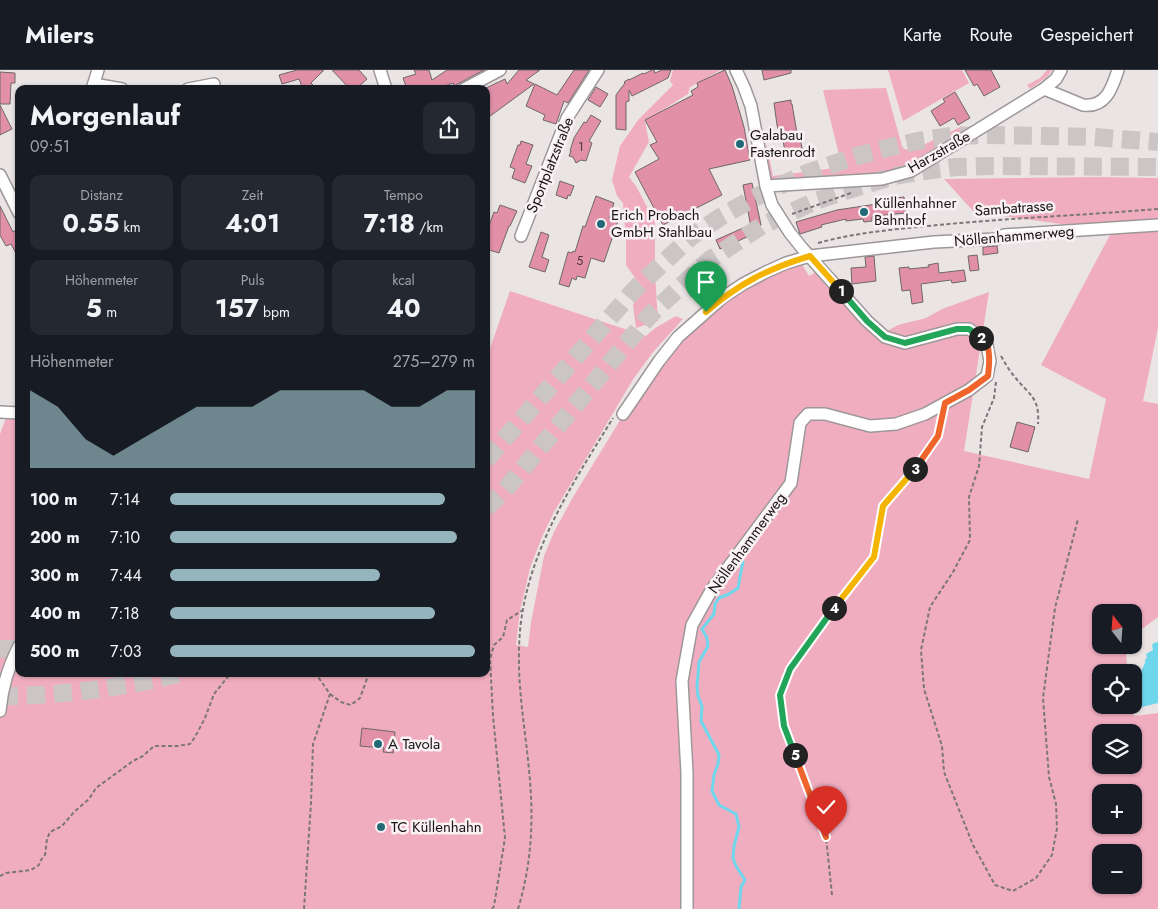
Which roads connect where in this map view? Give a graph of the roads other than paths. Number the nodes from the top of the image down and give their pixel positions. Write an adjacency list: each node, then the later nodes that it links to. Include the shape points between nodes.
1 (98, 70): 9 (street)
2 (380, 70): 11 (street)
3 (500, 70): 12 (street)
4 (598, 70): 18 (street, Sportplatzstraße, via 567,118)
5 (736, 70): 15 (street, via 751,106)
6 (1061, 70): 13 (street, Harzstraße)
7 (1118, 70): 13 (street, via 1106,98 1089,106)
8 (214, 84): 10 (street)
9 (93, 85)
10 (209, 85)
11 (385, 85)
12 (472, 85)
13 (1044, 89): 15 (street, Harzstraße, via 911,171 882,179)
14 (0, 175): 16 (street)
15 (766, 186): 19 (street, via 772,205)
16 (15, 205)
17 (1158, 225): 19 (street, Nöllenhammerweg, via 1004,235 996,239 934,242)
18 (521, 236)
19 (810, 256): 22 (street, Nöllenhammerweg, via 764,273 722,298 678,337); 25 (street, Nöllenhammerweg, via 885,337 905,343 957,329 969,329 978,335 987,345 988,376 925,414 896,424 870,426 825,414 808,414 800,423 792,483 712,589 692,626 682,682 687,773)
20 (0, 412): 21 (street)
21 (15, 413)
22 (619, 414)
23 (15, 654): 24 (street, via 4,680)
24 (0, 711)
25 (687, 909)

